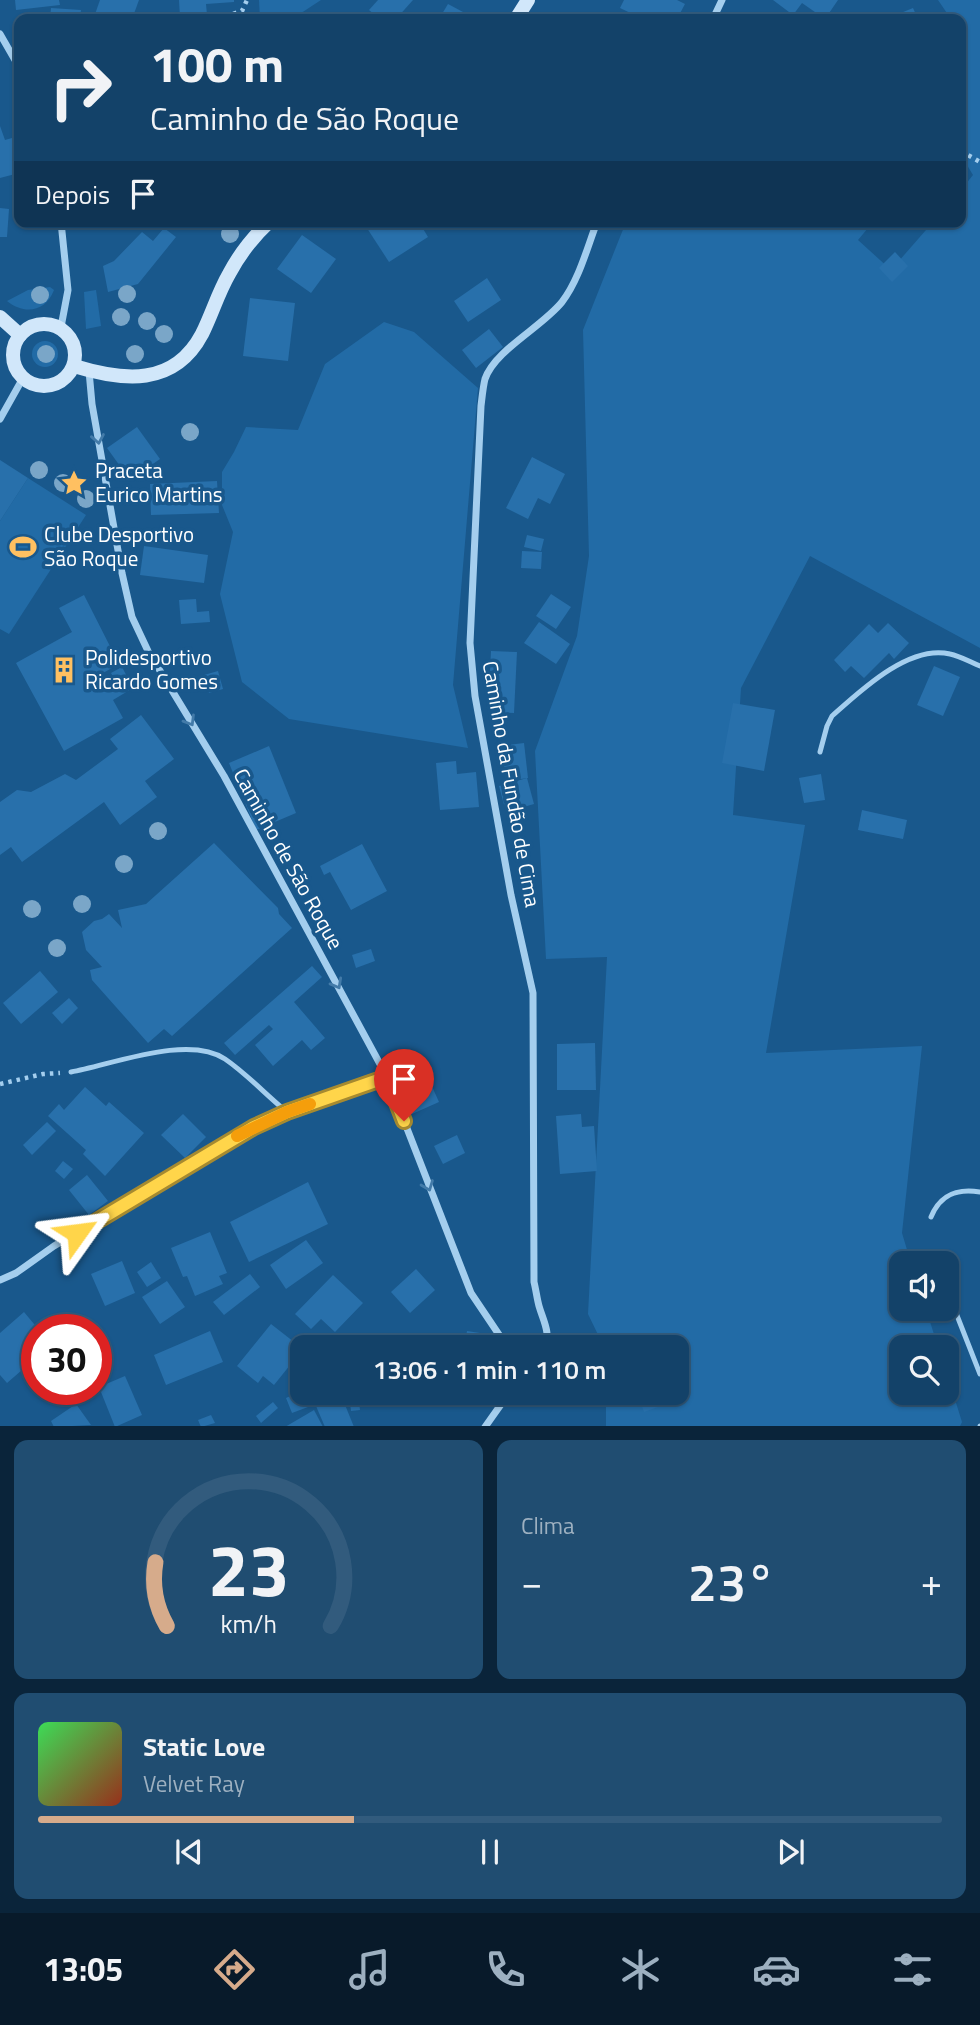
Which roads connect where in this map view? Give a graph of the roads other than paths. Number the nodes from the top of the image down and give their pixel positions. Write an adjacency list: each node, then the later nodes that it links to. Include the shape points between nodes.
1 (0, 34): 2 (street)
2 (14, 58)
3 (62, 228): 7 (street, via 68,301)
4 (263, 228): 10 (main road, via 229,273 202,335 180,361 148,377)
5 (595, 228): 23 (street, Caminho da Fundão de Cima, via 569,293 486,377 470,643 475,696 533,993 533,1259)
6 (0, 317): 8 (main road)
7 (61, 327): 8 (main road, via 44,323); 9 (main road, via 74,345)
8 (20, 335): 11 (main road, via 13,357)
9 (74, 366): 10 (main road); 11 (main road, via 66,378 50,386)
10 (89, 371): 16 (street, Caminho de São Roque, one-way to 16, via 132,617)
11 (23, 378): 12 (street)
12 (0, 419)
13 (980, 666): 14 (lane, via 949,653 895,665 832,716)
14 (820, 752)
15 (71, 1072): 17 (lane, via 154,1053 201,1051 223,1058)
16 (387, 1077): 17 (street); 22 (street, Caminho de São Roque, one-way to 22, via 471,1293)
17 (287, 1112): 20 (street, via 189,1164)
18 (980, 1192): 19 (lane, via 956,1191 945,1196)
19 (931, 1217)
20 (0, 1280)
21 (959, 1319): 24 (lane)
22 (499, 1335)
23 (547, 1335)
24 (980, 1374)
25 (500, 1405): 26 (street)
26 (485, 1426)

